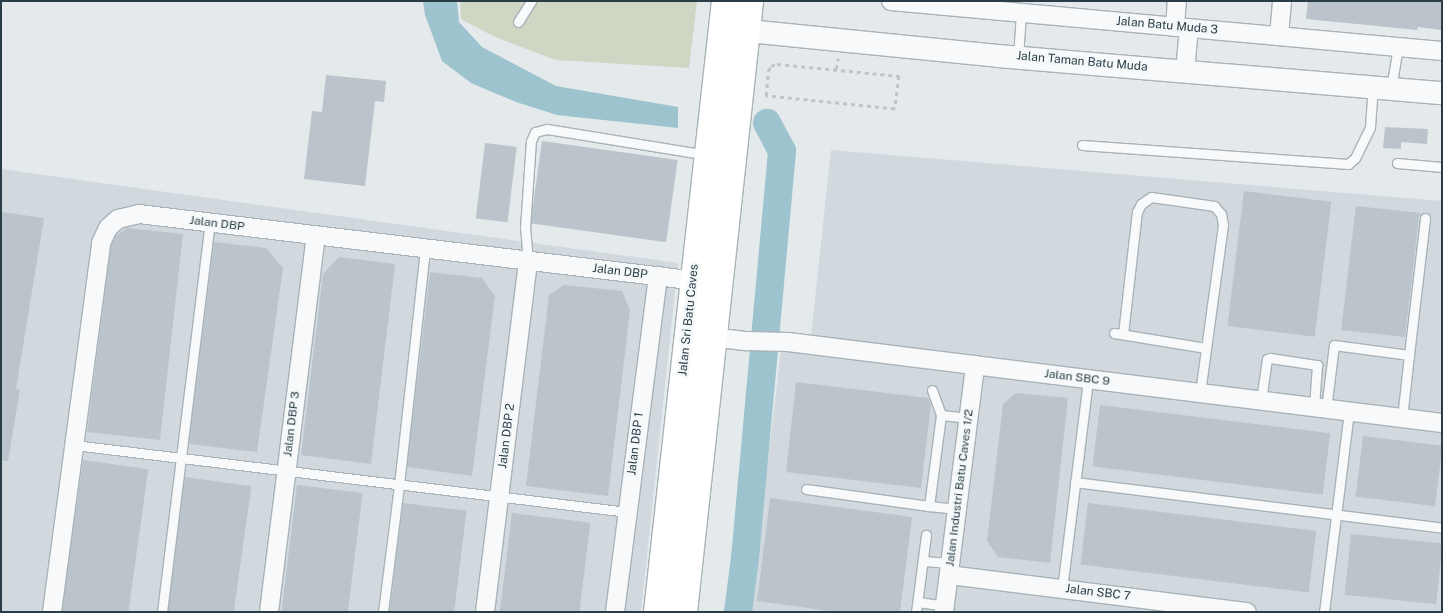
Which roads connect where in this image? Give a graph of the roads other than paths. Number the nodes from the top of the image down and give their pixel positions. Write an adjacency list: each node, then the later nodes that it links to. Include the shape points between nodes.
1 (530, 1): 10 (lane)
2 (726, 1): 12 (main road)
3 (749, 1): 12 (main road)
4 (892, 1): 7 (street, Jalan Batu Muda 3)
5 (1178, 1): 11 (street)
6 (1282, 1): 13 (street)
7 (927, 3): 9 (street, Jalan Batu Muda 3)
8 (1065, 9): 9 (street, Jalan Batu Muda 3); 11 (street, Jalan Batu Muda 3)
9 (1021, 13): 16 (lane)
10 (518, 22)
11 (1182, 28): 13 (street, Jalan Batu Muda 3); 17 (street)
12 (734, 29): 16 (street, Jalan Taman Batu Muda); 21 (main road, Jalan Sri Batu Caves); 30 (main road, Jalan Sri Batu Caves)
13 (1279, 36): 14 (street, Jalan Batu Muda 3)
14 (1398, 47): 15 (street, Jalan Batu Muda 3); 18 (lane)
15 (1442, 51)
16 (1018, 58): 17 (street, Jalan Taman Batu Muda)
17 (1185, 71): 18 (street, Jalan Taman Batu Muda)
18 (1382, 88): 19 (street, Jalan Taman Batu Muda); 20 (lane, via 1370,127 1355,158 1348,164)
19 (1442, 93)
20 (1082, 146)
21 (707, 154): 28 (lane, via 547,129 536,132 531,141 525,228); 30 (main road, Jalan Sri Batu Caves)
22 (1398, 163): 23 (lane)
23 (1442, 167)
24 (1424, 218): 33 (lane)
25 (210, 223): 26 (street, Jalan DBP); 45 (street, Jalan DBP, via 139,214 118,219 108,228 101,243); 46 (lane)
26 (316, 236): 27 (street, Jalan DBP); 47 (street, Jalan DBP 3)
27 (425, 249): 28 (street, Jalan DBP); 49 (lane)
28 (528, 261): 29 (street, Jalan DBP); 51 (street, Jalan DBP 2)
29 (658, 276): 30 (street, Jalan DBP); 54 (street, Jalan DBP 1)
30 (705, 282): 31 (main road, Jalan Sri Batu Caves); 70 (main road, Jalan Sri Batu Caves)
31 (712, 337): 34 (street, Jalan SBC 9, via 788,342); 71 (main road, Jalan Sri Batu Caves)
32 (1206, 348): 32 (lane, via 1118,333 1137,212 1150,197 1214,206 1221,214 1223,225); 37 (lane)
33 (1409, 355): 39 (lane, via 1334,345); 43 (lane)
34 (975, 365): 35 (street, Jalan SBC 9); 42 (street, Jalan Industri Batu Caves 1/2)
35 (1088, 379): 37 (street, Jalan SBC 9); 48 (lane)
36 (932, 390): 41 (lane)
37 (1200, 393): 38 (street, Jalan SBC 9)
38 (1261, 400): 39 (street, Jalan SBC 9); 39 (lane, via 1267,359 1270,358 1318,365)
39 (1320, 408): 40 (street, Jalan SBC 9)
40 (1348, 411): 43 (street, Jalan SBC 9); 55 (lane)
41 (942, 416): 42 (lane); 52 (lane)
42 (968, 418): 53 (street, Jalan Industri Batu Caves 1/2)
43 (1402, 418): 44 (street, Jalan SBC 9)
44 (1442, 423)
45 (74, 445): 46 (lane); 64 (street, Jalan DBP)
46 (180, 458): 47 (lane); 65 (lane)
47 (287, 471): 49 (lane); 66 (street, Jalan DBP 3)
48 (1075, 482): 55 (lane); 60 (lane)
49 (399, 485): 51 (lane); 67 (lane)
50 (806, 489): 52 (lane)
51 (499, 497): 54 (lane); 68 (street, Jalan DBP 2)
52 (929, 506): 53 (lane)
53 (957, 509): 59 (street, Jalan Industri Batu Caves 1/2)
54 (628, 512): 69 (street, Jalan DBP 1)
55 (1336, 514): 56 (lane); 73 (lane)
56 (1442, 528)
57 (926, 535): 58 (lane)
58 (923, 560): 59 (lane); 61 (lane)
59 (950, 569): 60 (street, Jalan SBC 7); 63 (street, Jalan Industri Batu Caves 1/2)
60 (1062, 589): 62 (street, Jalan SBC 7)
61 (917, 607): 63 (lane)
62 (1165, 607): 72 (street, Jalan SBC 7)
63 (945, 609)
64 (52, 612)
65 (162, 612)
66 (269, 612)
67 (383, 612)
68 (485, 612)
69 (615, 612)
70 (658, 612)
71 (683, 612)
72 (1247, 612)
73 (1324, 612)

